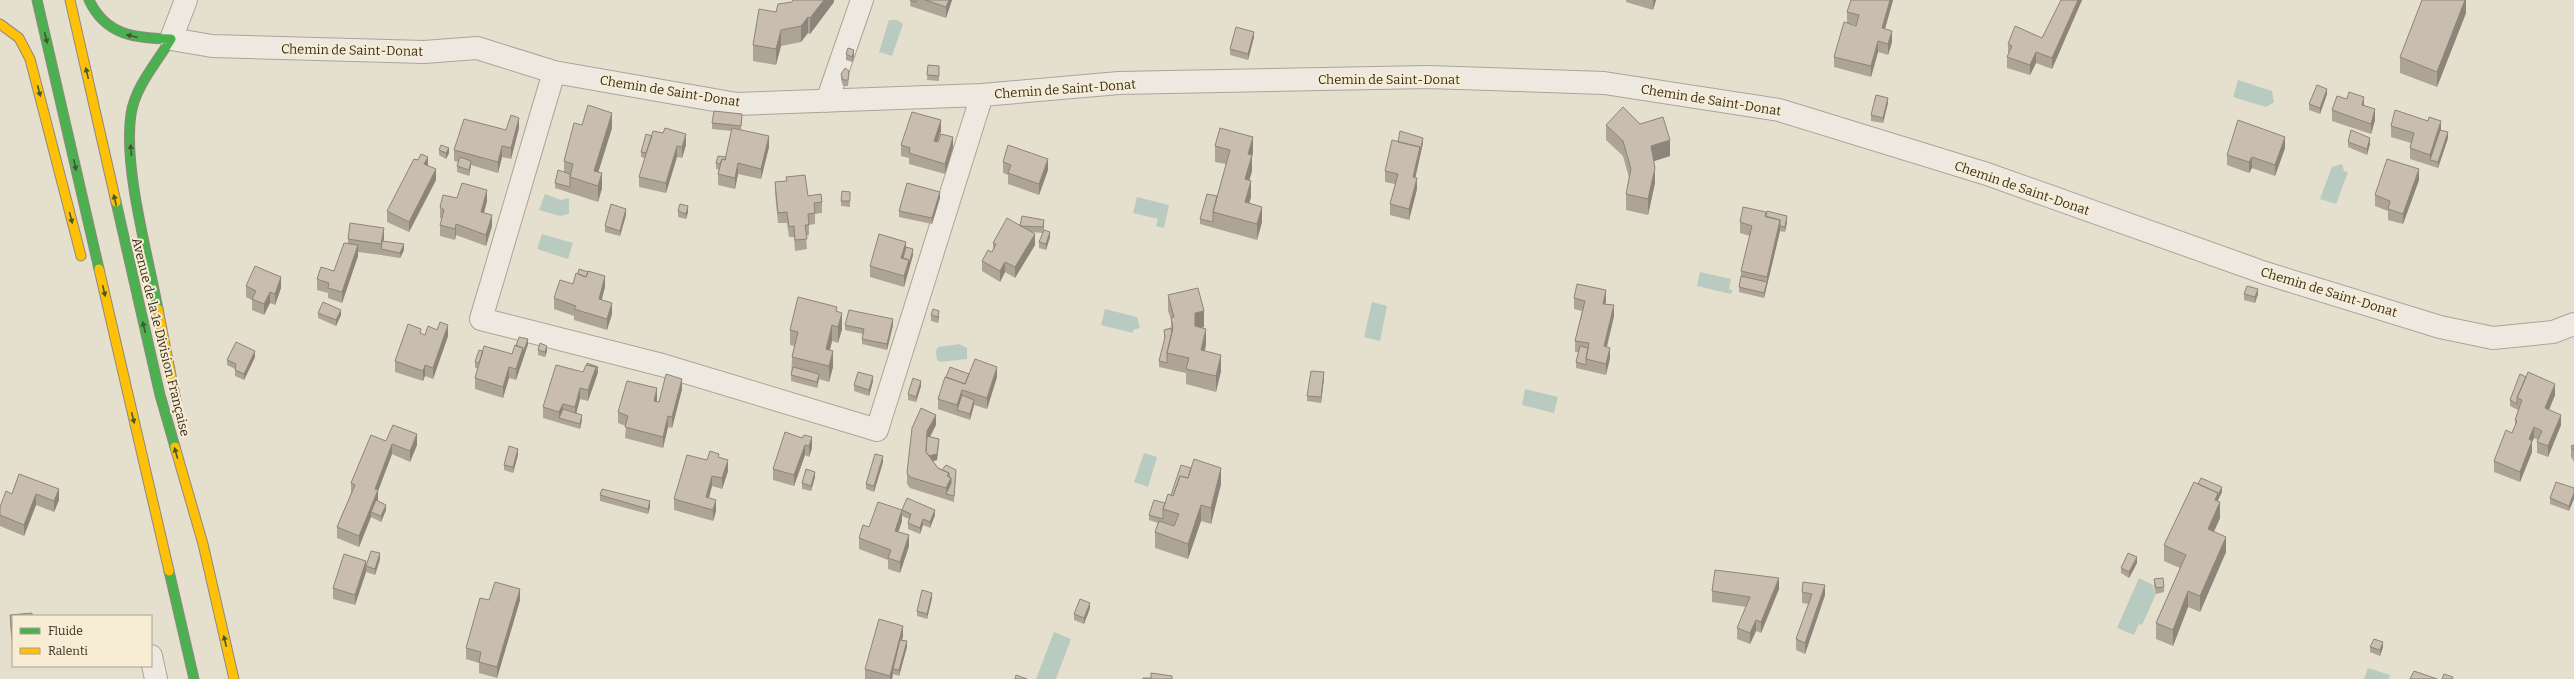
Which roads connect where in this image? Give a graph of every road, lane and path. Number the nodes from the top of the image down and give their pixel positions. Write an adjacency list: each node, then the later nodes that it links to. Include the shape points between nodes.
1 (37, 0): 17 (highway, one-way to 17)
2 (70, 0): 16 (highway, Avenue de la 1e Division Française, one-way to 2, via 160,395)
3 (89, 0): 7 (highway, one-way to 3, via 136,38 118,32 100,19)
4 (186, 0): 7 (street)
5 (862, 0): 10 (street)
6 (0, 24): 11 (highway, one-way to 11, via 19,38 30,59)
7 (171, 39): 8 (street, Chemin de Saint-Donat, via 212,46 424,52 477,48); 13 (highway, one-way to 7, via 134,184 130,141 131,113 140,88)
8 (554, 72): 9 (street, via 481,319 662,365 877,430); 10 (street, Chemin de Saint-Donat, via 737,104)
9 (982, 94): 10 (street, Chemin de Saint-Donat); 12 (street, Chemin de Saint-Donat, via 1119,84 1428,77 1604,83 1779,110 1987,174 2266,273 2440,327 2494,338 2553,332)
10 (827, 101)
11 (83, 263)
12 (2574, 324)
13 (177, 410)
14 (182, 434): 16 (highway)
15 (130, 447): 17 (highway)
16 (203, 544): 21 (highway, Avenue de la 1e Division Française, one-way to 16)
17 (183, 633): 20 (highway)
18 (152, 661): 19 (street)
19 (156, 679)
20 (194, 679)
21 (234, 679)

